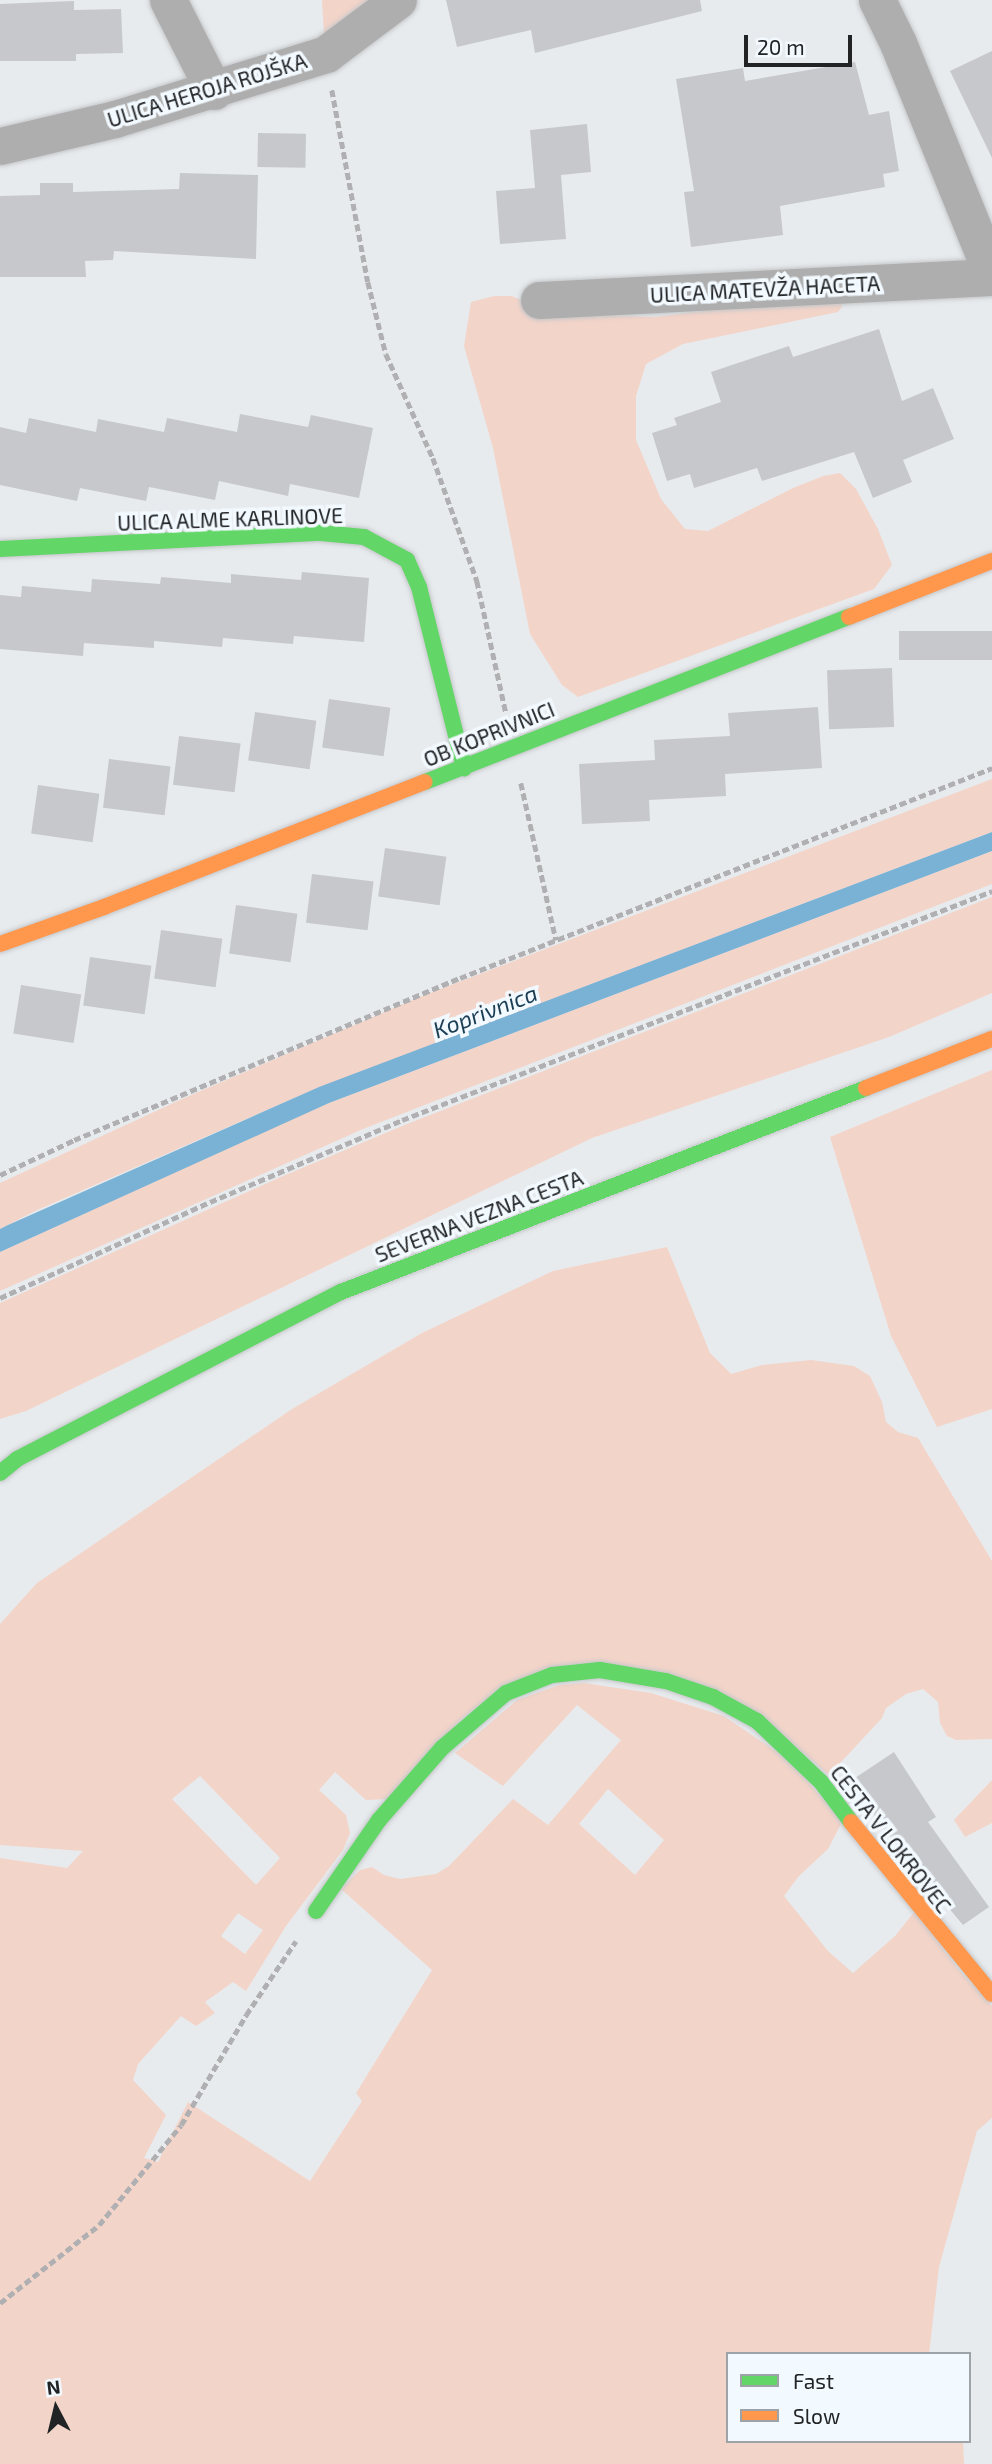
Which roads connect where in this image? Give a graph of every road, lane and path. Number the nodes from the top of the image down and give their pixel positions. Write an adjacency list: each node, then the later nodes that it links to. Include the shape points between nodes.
1 (168, 0): 5 (street)
2 (398, 0): 4 (street, ULICA HEROJA ROJŠKA)
3 (877, 0): 7 (street)
4 (326, 54): 5 (street, ULICA HEROJA ROJŠKA); 11 (path, via 368,282 386,354 433,458 477,581)
5 (214, 91): 6 (street, ULICA HEROJA ROJŠKA)
6 (0, 146)
7 (992, 276): 8 (street, ULICA MATEVŽA HACETA)
8 (539, 300)
9 (0, 549): 12 (street, ULICA ALME KARLINOVE, via 321,533 364,537 407,560 419,587)
10 (992, 561): 11 (street, OB KOPRIVNICI)
11 (513, 746): 12 (street, OB KOPRIVNICI); 15 (path)
12 (464, 768): 16 (street, OB KOPRIVNICI)
13 (992, 768): 15 (path)
14 (992, 891): 19 (path, via 401,1120)
15 (556, 940): 18 (path)
16 (0, 944)
17 (992, 1039): 20 (street, SEVERNA VEZNA CESTA, via 341,1293)
18 (0, 1175)
19 (0, 1298)
20 (0, 1473)
21 (316, 1911): 22 (street, CESTA V LOKROVEC, via 388,1810 442,1748 506,1693 552,1675 600,1670 666,1681 713,1697 757,1721 821,1782); 23 (path, via 246,2015 181,2125 99,2225)
22 (992, 1994)
23 (0, 2304)

